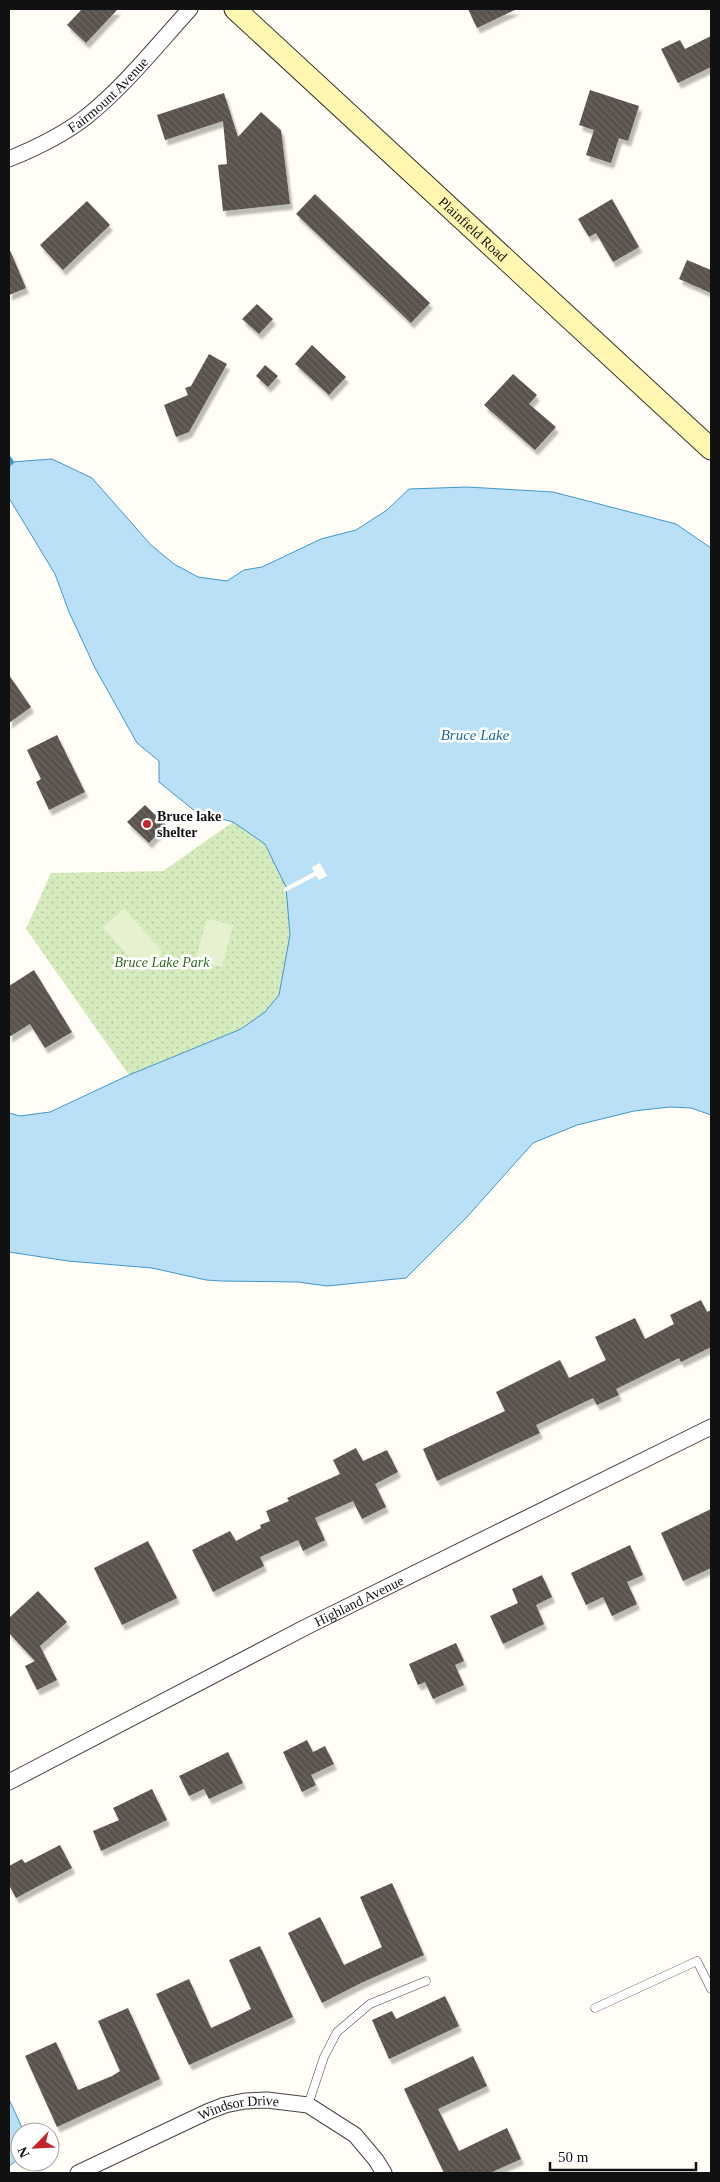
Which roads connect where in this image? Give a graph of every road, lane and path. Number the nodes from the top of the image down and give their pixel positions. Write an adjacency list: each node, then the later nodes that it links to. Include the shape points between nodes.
1 (190, 9): 3 (street, Fairmount Avenue, via 86,117 60,135)
2 (235, 9): 4 (main road, Plainfield Road)
3 (9, 159)
4 (711, 449)
5 (711, 1427): 6 (street, Highland Avenue, via 306,1626)
6 (9, 1782)
7 (426, 1981): 10 (lane, via 370,2004 337,2032)
8 (711, 1989): 9 (lane, via 697,1961)
9 (595, 2008)
10 (308, 2105): 11 (street, Windsor Drive, via 266,2100 225,2105); 12 (street, Windsor Drive, via 355,2135)
11 (78, 2173)
12 (384, 2173)

